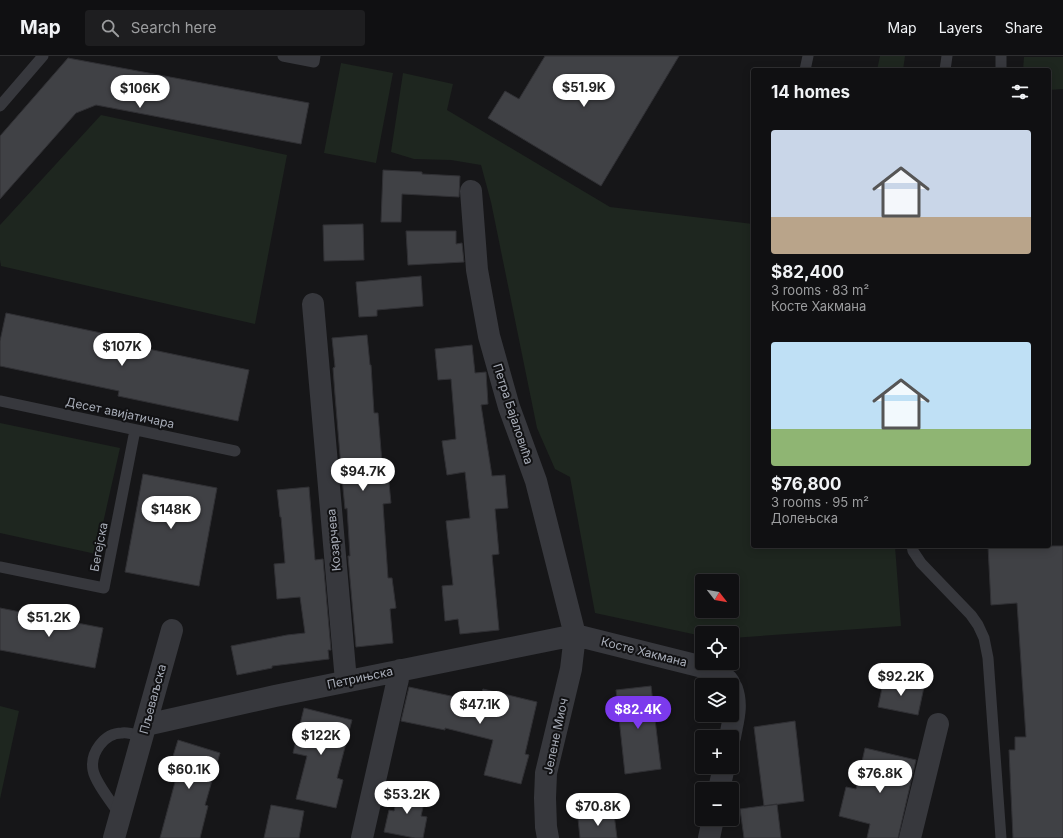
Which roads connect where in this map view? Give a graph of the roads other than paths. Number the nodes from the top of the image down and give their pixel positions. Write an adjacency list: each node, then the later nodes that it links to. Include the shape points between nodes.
1 (43, 56): 10 (lane)
2 (283, 56): 6 (lane)
3 (808, 56): 7 (lane)
4 (946, 56): 8 (lane)
5 (1000, 56): 9 (lane)
6 (314, 59)
7 (806, 68)
8 (945, 68)
9 (1001, 68)
10 (0, 106)
11 (471, 190): 19 (street, Петра Бајаловића, via 477,270 488,336 509,407 536,481)
12 (312, 304): 22 (street, Козарчева)
13 (0, 401): 14 (lane, Десет авијатичара)
14 (135, 430): 15 (lane, Десет авијатичара); 17 (lane, Бегејска, via 104,588)
15 (235, 451)
16 (912, 548): 32 (lane, via 921,563 971,615 984,638 988,658)
17 (0, 567)
18 (172, 630): 24 (street, Пљеваљска)
19 (575, 635): 20 (street, Петрињска); 21 (street, Косте Хакмана, via 703,667); 29 (street, Јелене Миоч, via 571,669 546,773)
20 (400, 670): 22 (street, Петрињска); 28 (street)
21 (724, 678)
22 (346, 681): 24 (street, Петрињска, via 275,696)
23 (938, 724): 31 (street)
24 (144, 731): 25 (street, Пљеваљска); 25 (lane, via 133,734 121,732 108,737 99,744 93,756 93,770 97,781)
25 (120, 816): 27 (street, Пљеваљска)
26 (712, 826): 30 (street)
27 (114, 838)
28 (362, 838)
29 (548, 838)
30 (709, 838)
31 (910, 838)
32 (1001, 838)

